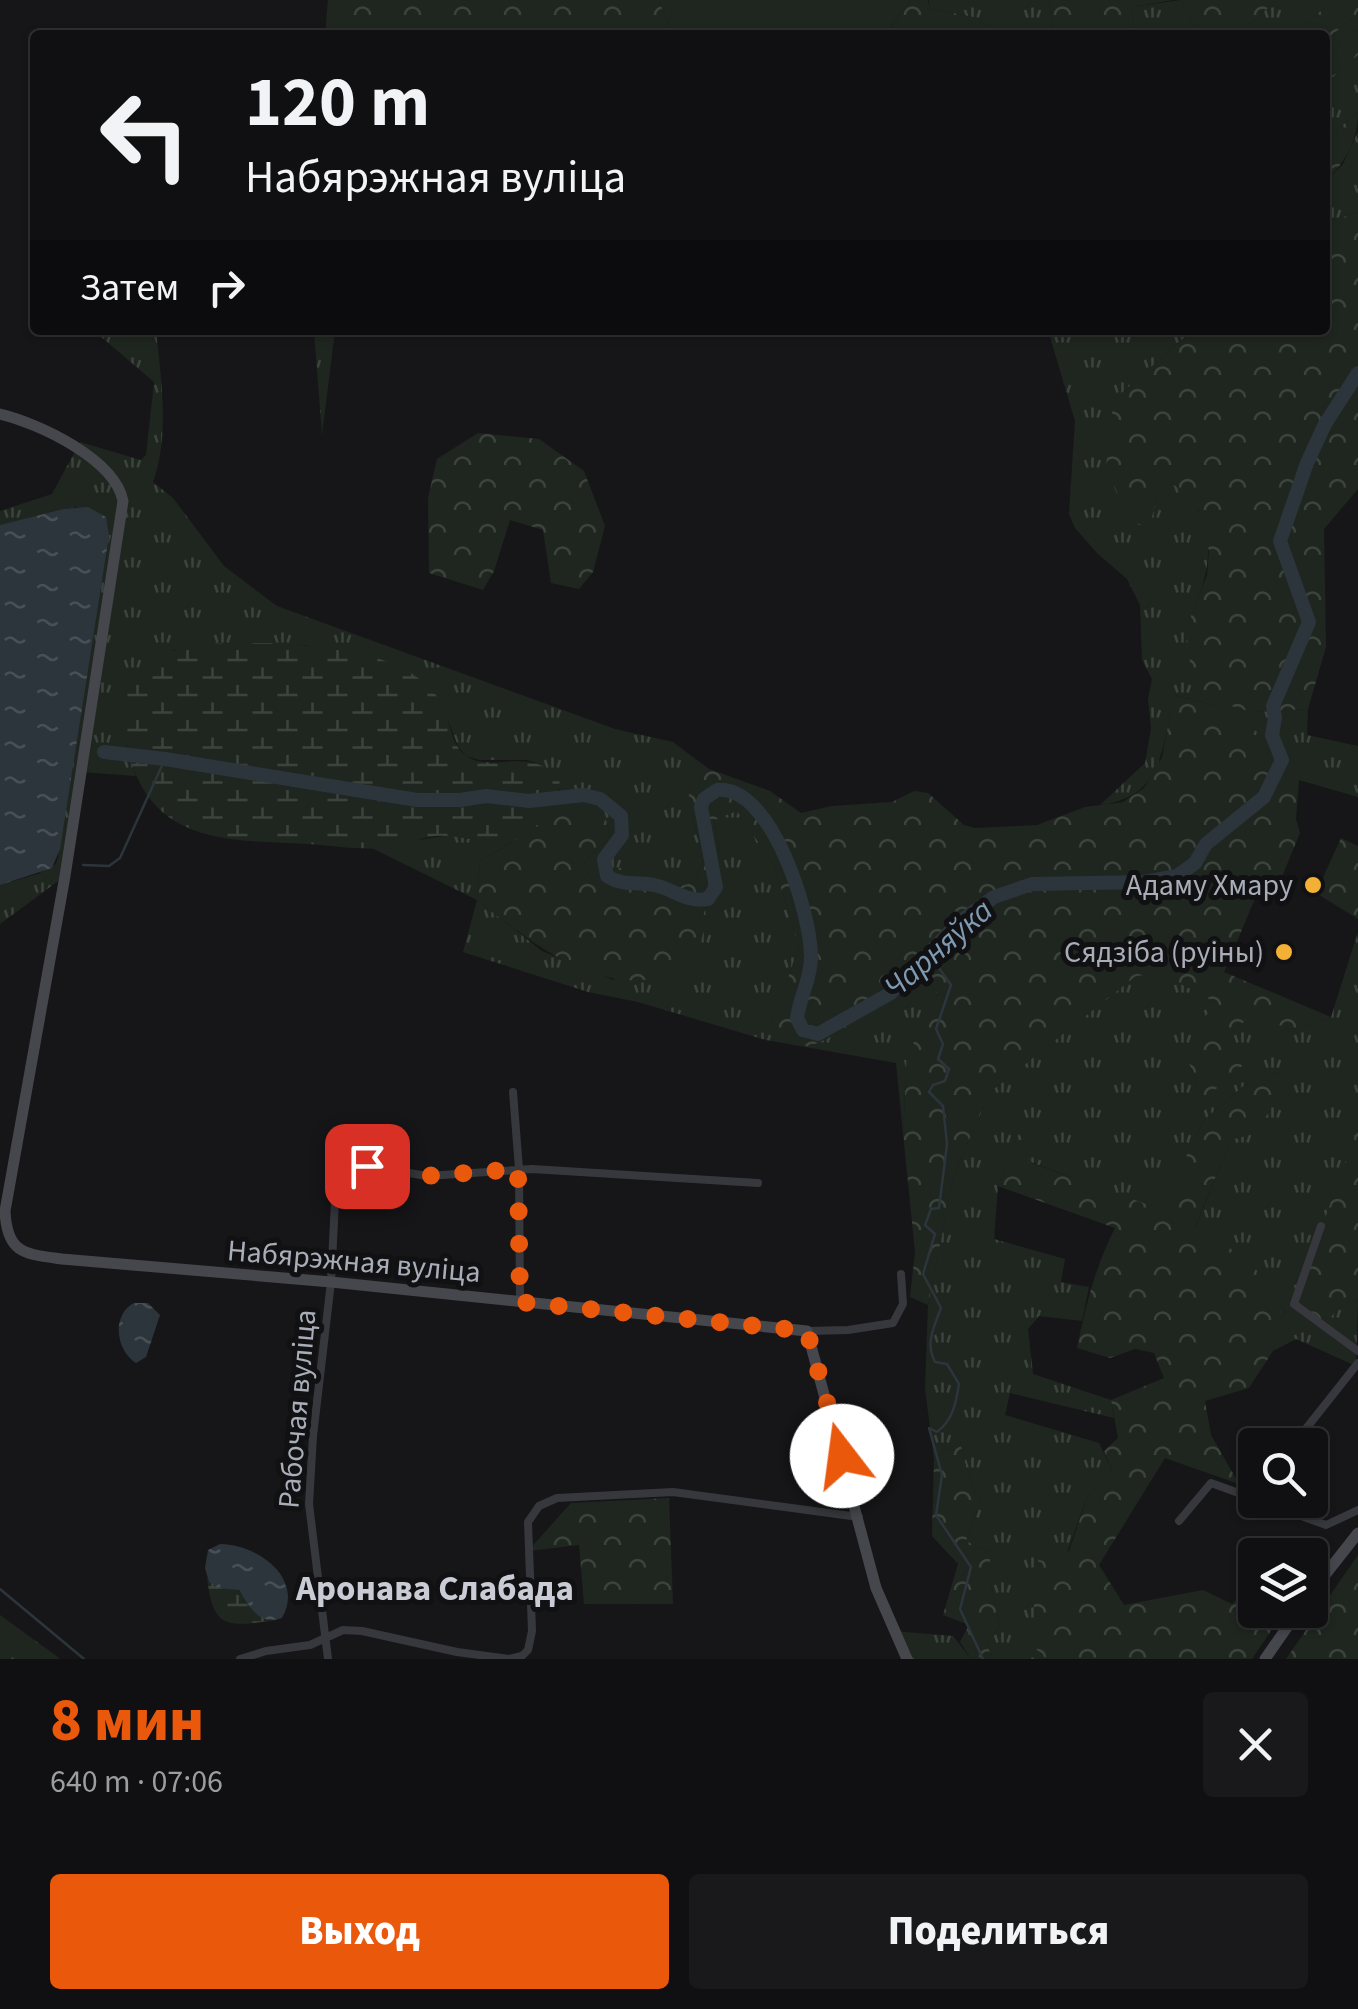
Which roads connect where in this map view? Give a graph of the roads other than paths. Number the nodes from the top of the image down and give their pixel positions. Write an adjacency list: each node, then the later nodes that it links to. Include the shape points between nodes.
1 (0, 414): 7 (street, Набярэжная вуліца, via 46,428 78,450 114,480 123,501 5,1211 9,1238 17,1249 62,1259)
2 (513, 1092): 3 (street)
3 (518, 1169): 4 (street); 7 (street, Рабочая вуліца, via 426,1176 337,1161); 8 (street)
4 (758, 1183)
5 (1321, 1226): 10 (street, via 1294,1304)
6 (900, 1274): 9 (street, via 903,1304 894,1324)
7 (331, 1282): 8 (street, Набярэжная вуліца); 21 (street, Рабочая вуліца, via 309,1504)
8 (520, 1302): 9 (street, Набярэжная вуліца)
9 (807, 1331): 15 (street)
10 (1358, 1351)
11 (1358, 1363): 12 (street)
12 (1306, 1428)
13 (1238, 1494): 17 (street, via 1211,1484)
14 (1358, 1510): 16 (street, via 1326,1524)
15 (859, 1518): 21 (street, via 673,1492 557,1498 538,1506 528,1522 532,1631 522,1656 457,1652 352,1630); 22 (street, via 876,1588)
16 (1308, 1518)
17 (1179, 1521)
18 (1358, 1532): 19 (street)
19 (1328, 1570)
20 (1287, 1628): 25 (street)
21 (327, 1636): 23 (street); 24 (street, Рабочая вуліца)
22 (905, 1656)
23 (240, 1659)
24 (328, 1659)
25 (1265, 1659)

